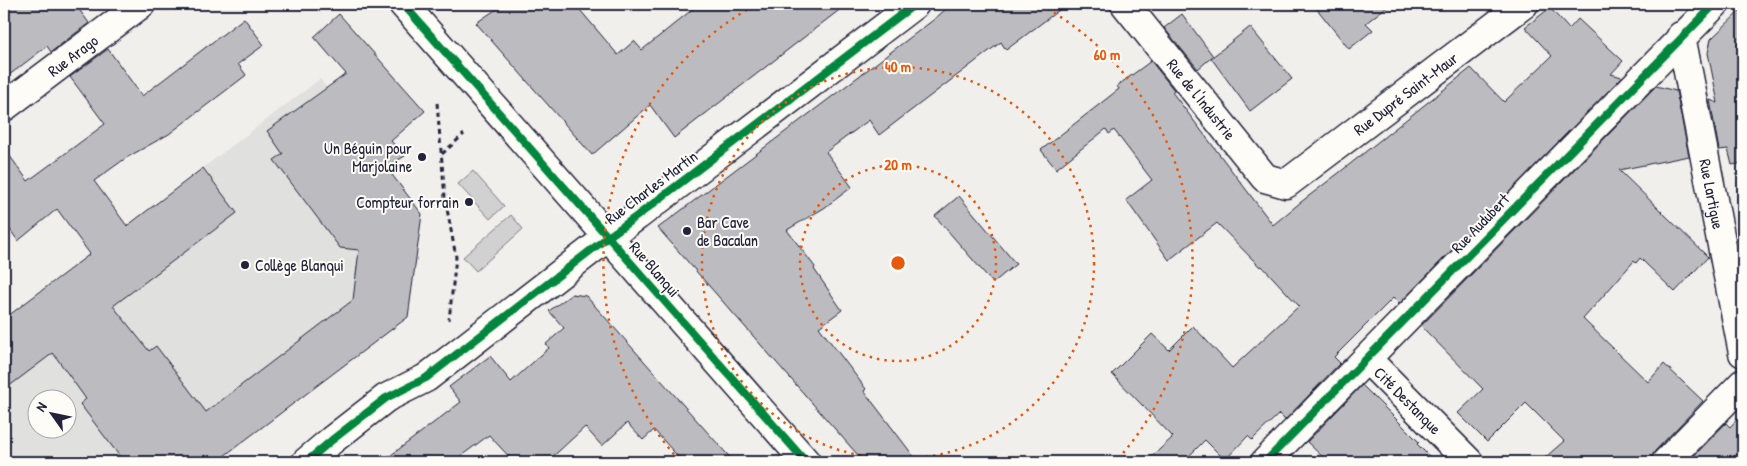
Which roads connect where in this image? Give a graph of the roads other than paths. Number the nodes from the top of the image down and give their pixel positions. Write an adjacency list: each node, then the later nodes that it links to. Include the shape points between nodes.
1 (141, 4): 8 (street, Rue Arago)
2 (403, 4): 10 (street, Rue Blanqui)
3 (915, 4): 10 (street, Rue Charles Martin)
4 (1125, 4): 9 (street, Rue de l'Industrie, via 1266,178)
5 (1524, 4): 9 (street, Rue Dupré Saint-Maur)
6 (1715, 4): 7 (street, Rue Audubert)
7 (1681, 36): 11 (street, Rue Lartigue); 12 (street, Rue Audubert)
8 (4, 107)
9 (1286, 184)
10 (608, 236): 14 (street, Rue Charles Martin, via 426,378 386,398); 15 (street, Rue Blanqui)
11 (1743, 353)
12 (1367, 359): 16 (street, Rue Audubert); 17 (street, Cité Destanque)
13 (1743, 383): 18 (street)
14 (306, 462)
15 (806, 462)
16 (1266, 462)
17 (1469, 462)
18 (1666, 462)

